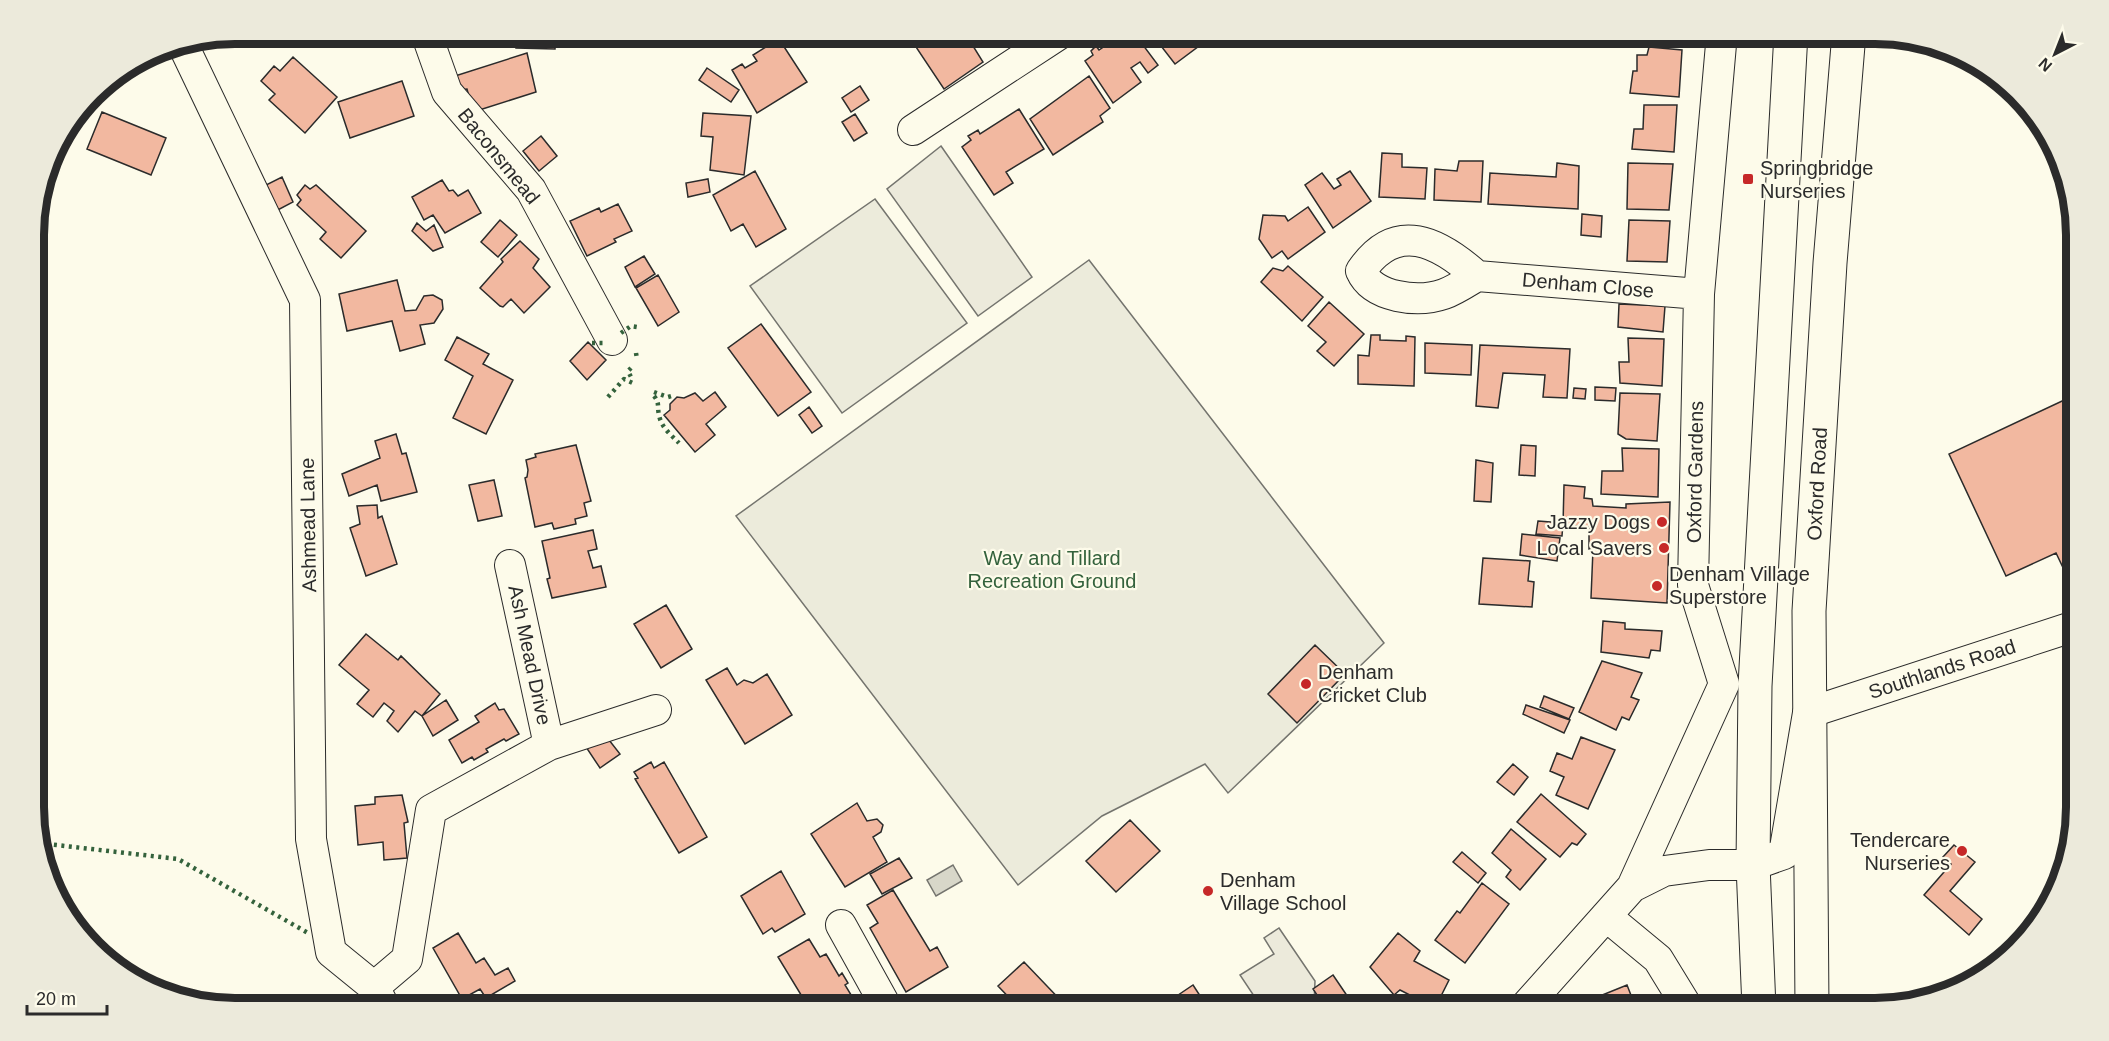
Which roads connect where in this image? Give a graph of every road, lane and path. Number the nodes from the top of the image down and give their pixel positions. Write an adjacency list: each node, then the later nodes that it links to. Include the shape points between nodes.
1 (430, 44): 10 (street, Baconsmead, via 447,92 531,190)
2 (1024, 44): 7 (street)
3 (1721, 44): 9 (street, Oxford Gardens)
4 (1790, 44): 16 (highway, via 1755,687)
5 (1849, 44): 14 (highway, Oxford Road, via 1830,263 1809,611)
6 (183, 51): 20 (street, Ashmead Lane, via 305,300 311,838 331,952)
7 (913, 130)
8 (1477, 276): 9 (street, Denham Close)
9 (1699, 294): 17 (street, Oxford Gardens, via 1693,585 1724,684)
10 (612, 340)
11 (510, 565): 15 (street, Ash Mead Drive)
12 (2066, 629): 14 (street, Southlands Road)
13 (656, 710): 15 (street, Ash Mead Drive)
14 (1808, 713): 16 (street, via 1784,854); 24 (highway, Oxford Road)
15 (549, 745): 20 (street, Ash Mead Drive, via 431,810 407,959)
16 (1753, 865): 17 (street, via 1664,871); 23 (highway)
17 (1632, 887): 18 (street)
18 (1606, 916): 21 (street); 22 (street, via 1658,959)
19 (841, 925): 25 (street)
20 (380, 997)
21 (1534, 997)
22 (1681, 997)
23 (1759, 997)
24 (1812, 997)
25 (881, 998)

